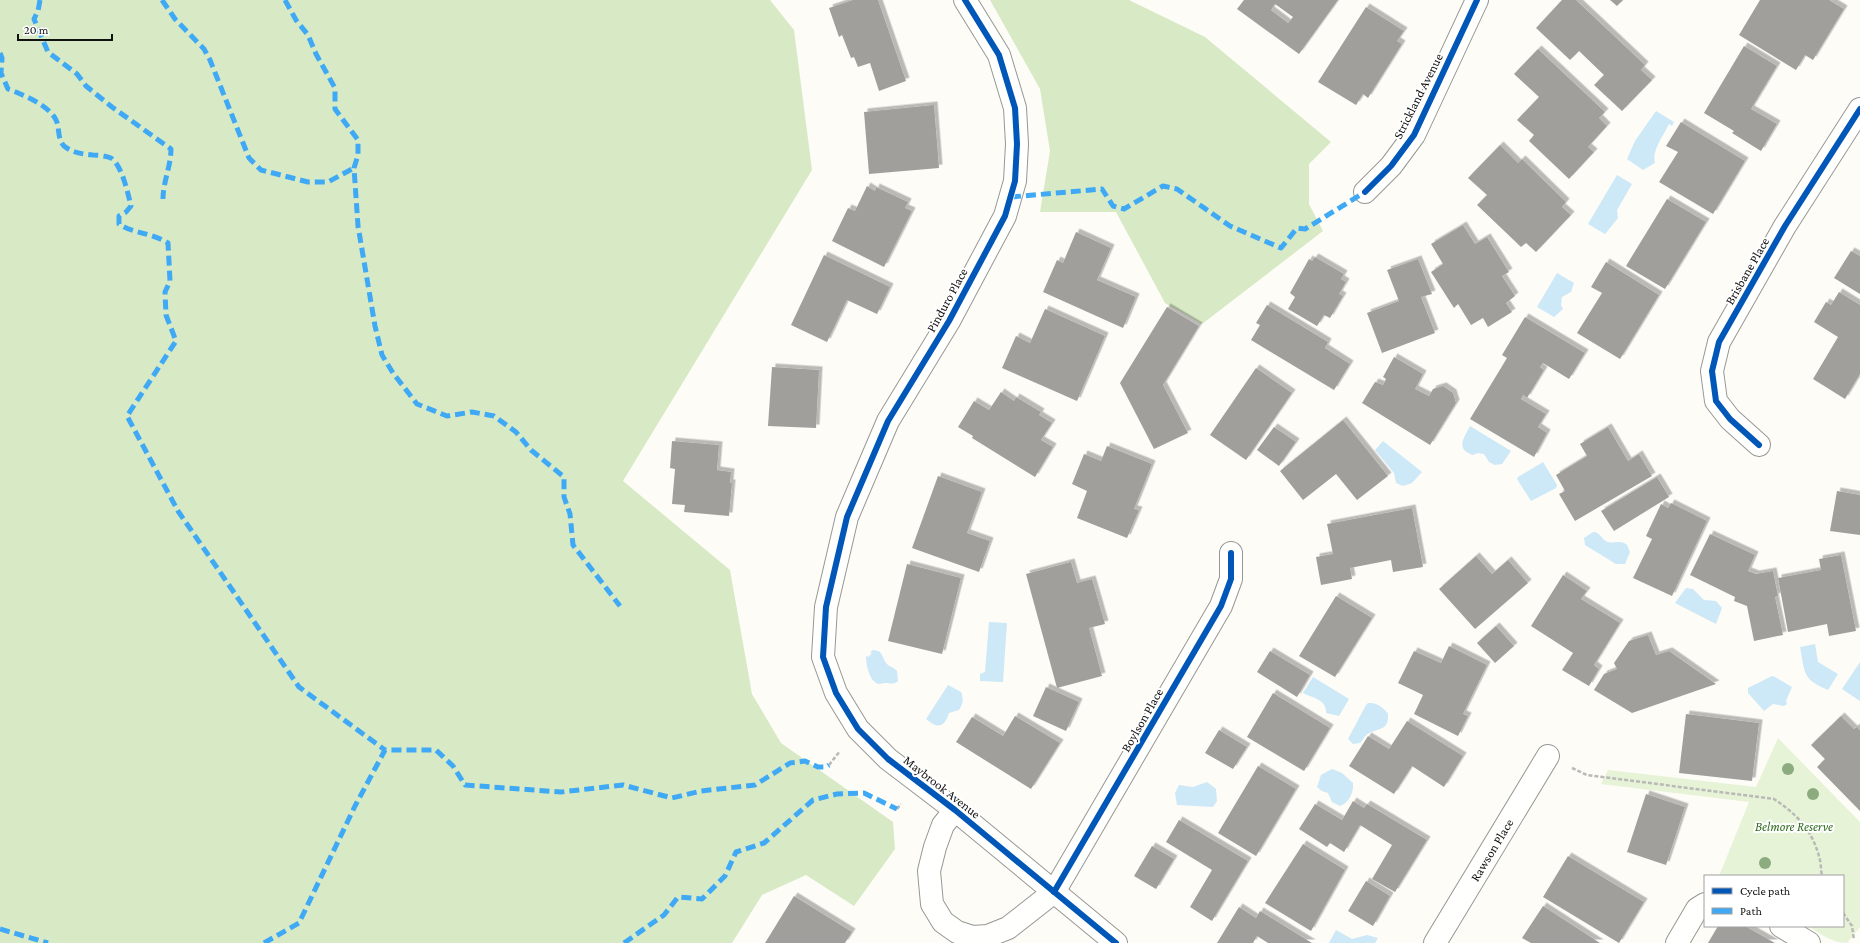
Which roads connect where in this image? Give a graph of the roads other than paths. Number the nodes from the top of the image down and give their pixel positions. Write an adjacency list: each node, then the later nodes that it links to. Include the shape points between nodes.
1 (965, 0): 7 (street, Pinduro Place, via 999,55 1015,108 1015,181 1006,216 949,320 888,421 847,517)
2 (1477, 0): 4 (street, Strickland Avenue, via 1414,135 1391,166)
3 (1860, 109): 5 (street, Brisbane Place, via 1785,226 1719,342 1712,371 1716,401 1730,419)
4 (1364, 192)
5 (1759, 445)
6 (1231, 553): 10 (street, Boylson Place, via 1231,579 1221,606)
7 (826, 607): 9 (street, Maybrook Avenue, via 823,657 836,693 858,729 888,759)
8 (1548, 756): 14 (street, Rawson Place)
9 (955, 810): 10 (street, Maybrook Avenue); 10 (street, via 943,825 929,871 932,904 943,922 957,932 972,937 988,936 1008,928)
10 (1054, 892): 13 (street, Maybrook Avenue)
11 (1704, 905): 15 (street, via 1697,910)
12 (1783, 927): 16 (street)
13 (1116, 943)
14 (1435, 943)
15 (1677, 943)
16 (1810, 943)

